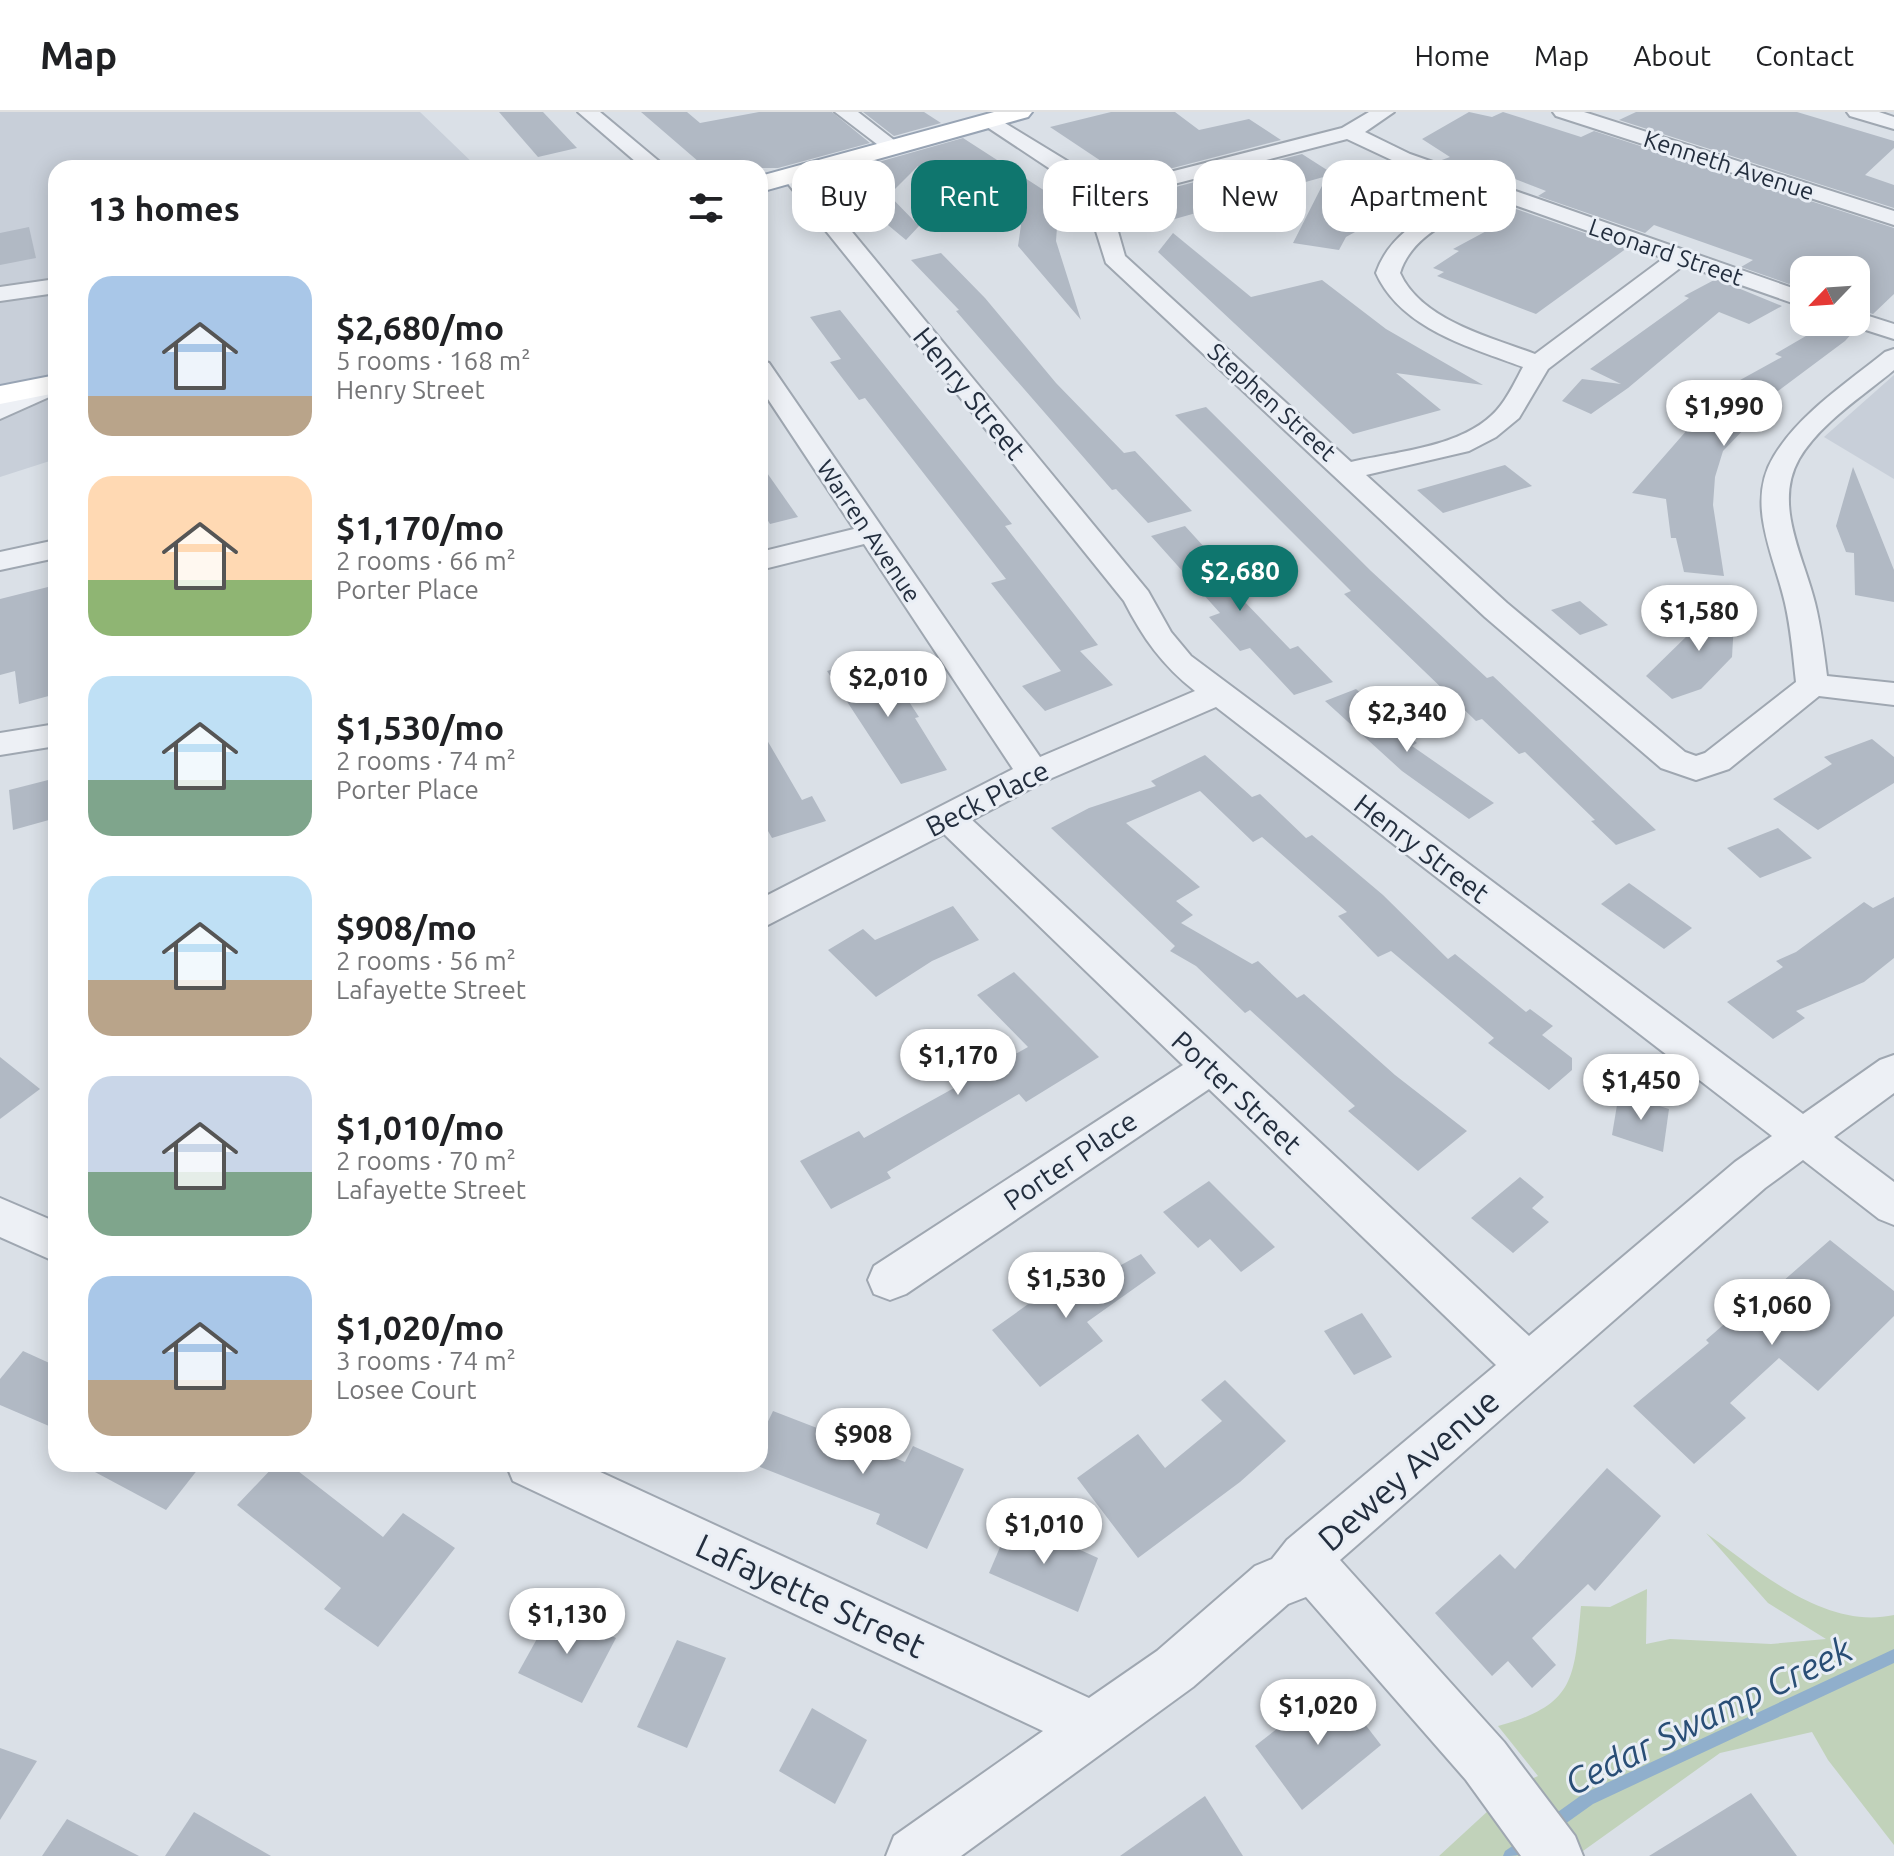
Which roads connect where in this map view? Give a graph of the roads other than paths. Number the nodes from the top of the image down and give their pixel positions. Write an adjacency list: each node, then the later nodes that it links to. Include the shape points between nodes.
1 (588, 112): 11 (street)
2 (845, 112): 10 (street)
3 (1020, 112): 7 (main road)
4 (1384, 112): 9 (street)
5 (1563, 112): 19 (street, Kenneth Avenue)
6 (1857, 112): 8 (street)
7 (988, 121): 10 (main road); 13 (street)
8 (1894, 123)
9 (1349, 132): 14 (street, Leonard Street); 16 (street)
10 (893, 147): 12 (main road)
11 (646, 160)
12 (847, 160)
13 (1050, 160)
14 (1409, 160)
15 (792, 175): 17 (main road)
16 (1177, 177)
17 (768, 182)
18 (1516, 198): 23 (street, Leonard Street)
19 (1894, 218)
20 (839, 232): 42 (street, Henry Street, via 1137,598 1158,637 1180,663)
21 (1107, 232): 36 (street, Stephen Street, via 1114,258)
22 (1422, 232): 30 (street, via 1404,243 1388,264 1395,290 1422,314)
23 (1680, 257): 26 (street, Leonard Street); 30 (street)
24 (48, 287): 25 (street)
25 (0, 294)
26 (1790, 295)
27 (1870, 324): 28 (street)
28 (1894, 332)
29 (1894, 357): 41 (street, via 1800,439 1777,476 1776,525 1798,592)
30 (1538, 364): 36 (street, via 1510,412 1487,431 1459,445)
31 (48, 377): 34 (main road)
32 (48, 379): 35 (street)
33 (768, 380): 37 (street, Warren Avenue)
34 (0, 395)
35 (0, 411)
36 (1348, 471): 41 (street, Stephen Street, via 1496,610 1673,760 1696,768 1717,761)
37 (871, 534): 39 (street); 46 (street, Warren Avenue)
38 (48, 551): 40 (street)
39 (768, 559)
40 (0, 561)
41 (1812, 685): 43 (street)
42 (1221, 692): 46 (street, Beck Place); 51 (street, Henry Street)
43 (1894, 694)
44 (48, 736): 45 (street)
45 (0, 744)
46 (1033, 773): 47 (street, Beck Place)
47 (947, 817): 48 (street, Beck Place); 49 (street, Porter Street)
48 (768, 911)
49 (1211, 1067): 55 (street, Porter Place); 56 (street, Porter Street)
50 (1894, 1071): 51 (street, Dewey Avenue)
51 (1804, 1138): 52 (street, Henry Street); 56 (street, Dewey Avenue, via 1750,1175)
52 (1894, 1206)
53 (0, 1217): 54 (street)
54 (48, 1239)
55 (890, 1280)
56 (1528, 1365): 58 (street, Dewey Avenue)
57 (547, 1472): 59 (street, Lafayette Street)
58 (1305, 1558): 59 (street, Dewey Avenue, via 1288,1579 1273,1584 1175,1669); 61 (street, via 1485,1761)
59 (1092, 1727): 60 (street, Dewey Avenue)
60 (914, 1856)
61 (1555, 1856)

